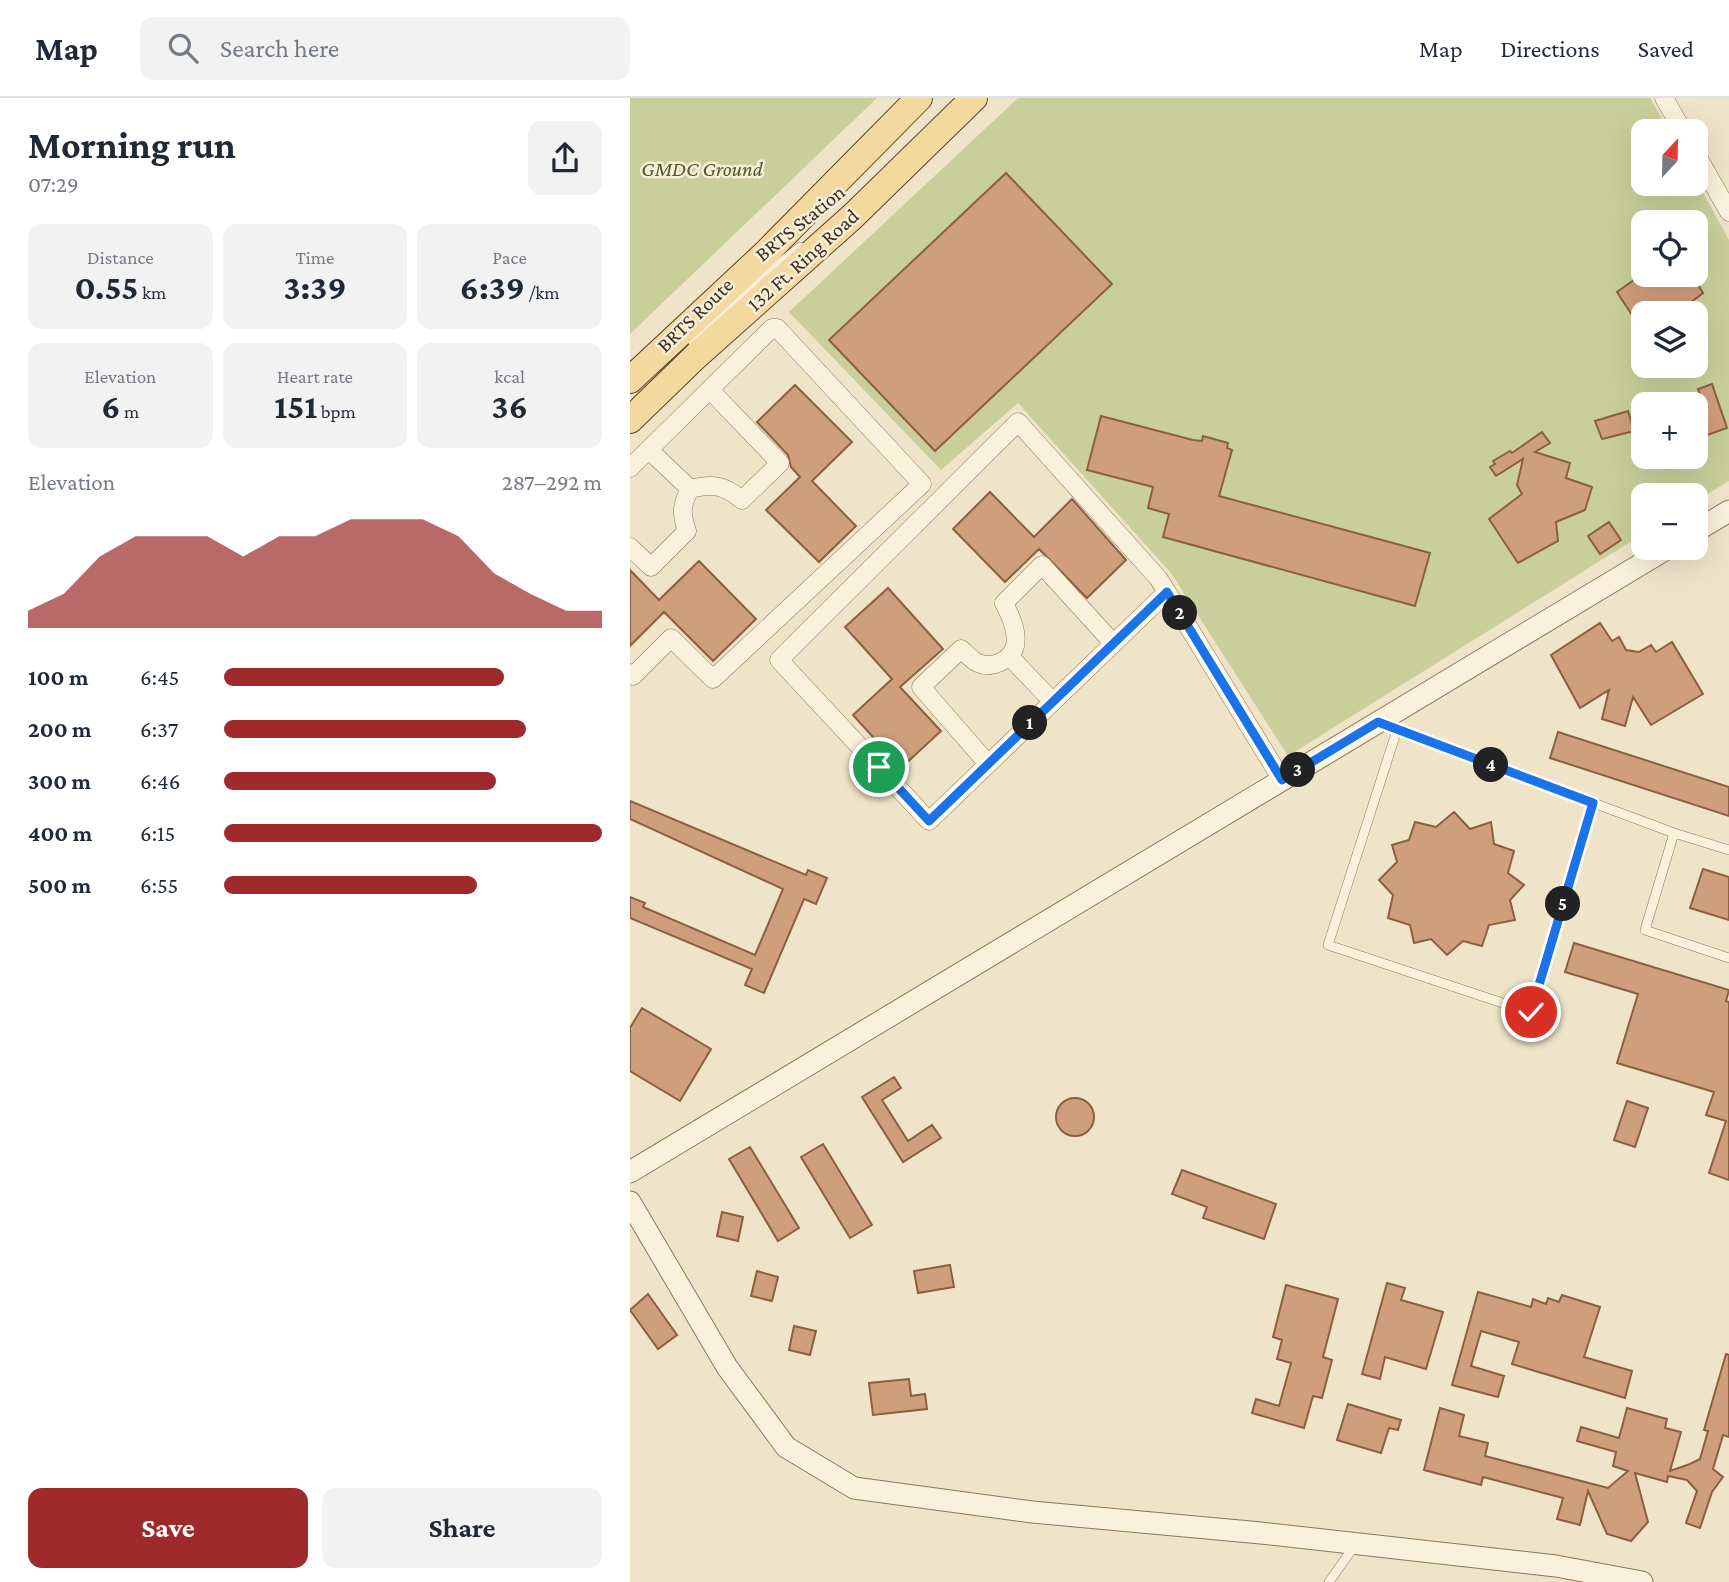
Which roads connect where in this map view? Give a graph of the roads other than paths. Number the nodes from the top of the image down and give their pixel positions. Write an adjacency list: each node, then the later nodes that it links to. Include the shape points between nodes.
1 (959, 98): 8 (lane, BRTS Station, via 852,205)
2 (974, 98): 14 (main road, 132 Ft. Ring Road, via 852,218)
3 (1664, 98): 5 (street)
4 (924, 99): 10 (lane, BRTS Station); 12 (main road, 132 Ft. Ring Road)
5 (1676, 119)
6 (1708, 174): 7 (street)
7 (1729, 212)
8 (819, 231)
9 (808, 240): 10 (lane, BRTS Station)
10 (755, 283): 11 (lane, BRTS Route)
11 (680, 354)
12 (630, 380)
13 (711, 391): 15 (street); 17 (street, via 779,463 743,500 713,484); 25 (street, via 777,328 922,484 713,679 671,638 633,676)
14 (630, 420)
15 (649, 450): 16 (street); 17 (street)
16 (630, 468)
17 (690, 489): 20 (street, via 681,516 687,531 651,567)
18 (1729, 511): 19 (street)
19 (1708, 524)
20 (630, 547)
21 (1649, 560): 27 (street)
22 (1167, 592): 23 (street); 28 (street, via 1018,422 779,660 929,821); 29 (street)
23 (1113, 643): 24 (street, via 1042,565 1004,603 1013,623 1015,646); 26 (street)
24 (1009, 656): 26 (street); 28 (street, via 995,665 977,663 961,649 921,687)
25 (630, 673)
26 (1052, 702): 28 (street)
27 (1387, 726): 29 (street); 30 (lane); 30 (lane, via 1328,945 1531,1012)
28 (988, 764)
29 (1282, 780): 34 (street)
30 (1593, 803): 31 (lane)
31 (1674, 833): 32 (lane); 33 (lane, via 1645,930)
32 (1729, 850)
33 (1729, 958)
34 (630, 1172)
35 (630, 1202): 36 (street, via 727,1367 786,1447 854,1488 1032,1512)
36 (1356, 1543): 37 (lane); 38 (street, via 1556,1566)
37 (1329, 1582)
38 (1642, 1582)

